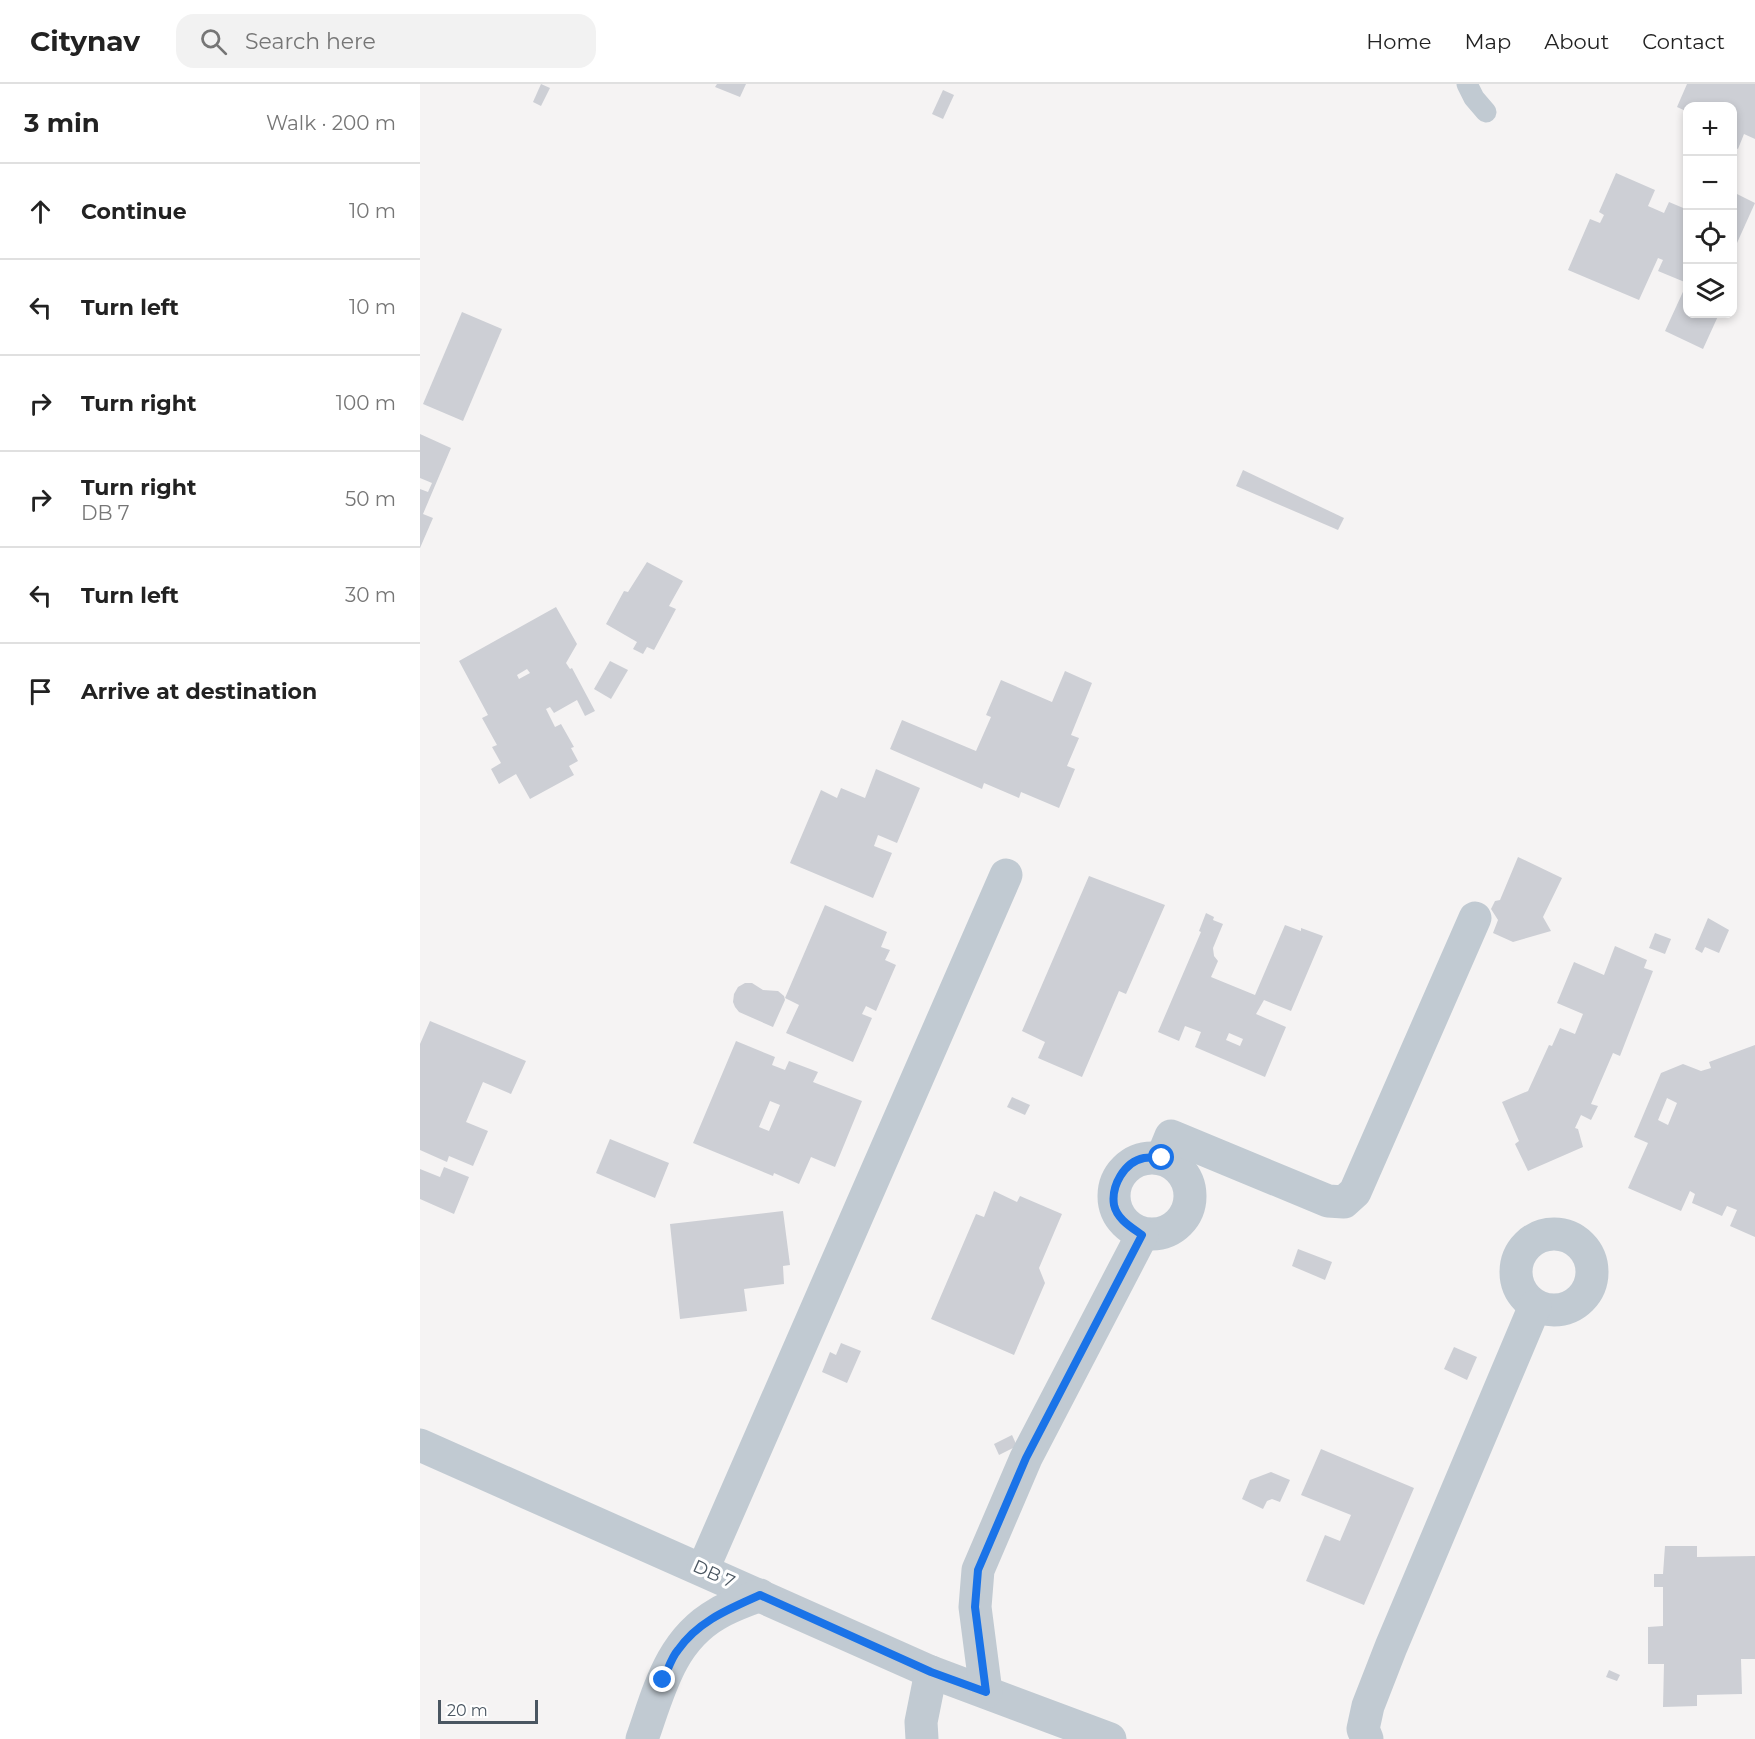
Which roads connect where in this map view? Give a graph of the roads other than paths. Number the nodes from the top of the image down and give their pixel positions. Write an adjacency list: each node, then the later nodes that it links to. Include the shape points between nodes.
1 (1467, 84): 2 (lane)
2 (1486, 112)
3 (1006, 875): 9 (street)
4 (1475, 918): 5 (street, via 1355,1192 1344,1202 1328,1201 1171,1136)
5 (1162, 1158): 6 (street, via 1142,1158 1125,1168 1114,1186 1114,1206 1125,1224); 6 (street, via 1180,1169 1190,1186 1190,1207 1180,1224 1162,1235)
6 (1142, 1235): 12 (street, via 1026,1458 978,1570 975,1607)
7 (1535, 1306): 16 (street, via 1390,1647 1368,1706 1363,1729)
8 (420, 1445): 9 (street, DB 7)
9 (703, 1569): 10 (street, DB 7)
10 (760, 1595): 11 (street, DB 7); 13 (street, via 717,1614 694,1631 677,1651)
11 (931, 1672): 12 (street, DB 7); 14 (street, via 921,1722)
12 (986, 1692): 15 (street, DB 7)
13 (642, 1739)
14 (922, 1739)
15 (1110, 1739)
16 (1367, 1739)

